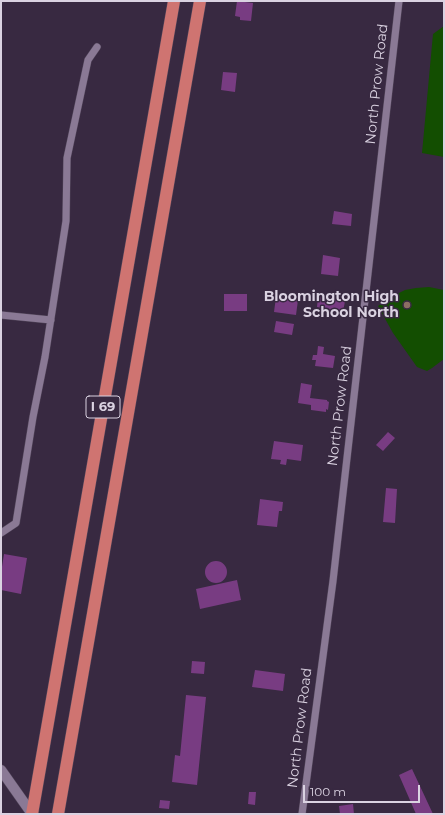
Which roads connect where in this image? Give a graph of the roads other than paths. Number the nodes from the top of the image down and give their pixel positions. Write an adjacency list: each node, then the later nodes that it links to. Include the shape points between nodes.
1 (174, 1): 9 (highway, I 69)
2 (200, 1): 10 (highway, I 69)
3 (399, 1): 11 (street, North Prow Road, via 333,581)
4 (97, 47): 6 (street, via 88,60 67,158 66,221)
5 (1, 315): 6 (street)
6 (51, 320): 7 (street, via 16,523)
7 (1, 533)
8 (1, 770): 9 (street)
9 (32, 814)
10 (58, 814)
11 (302, 814)

